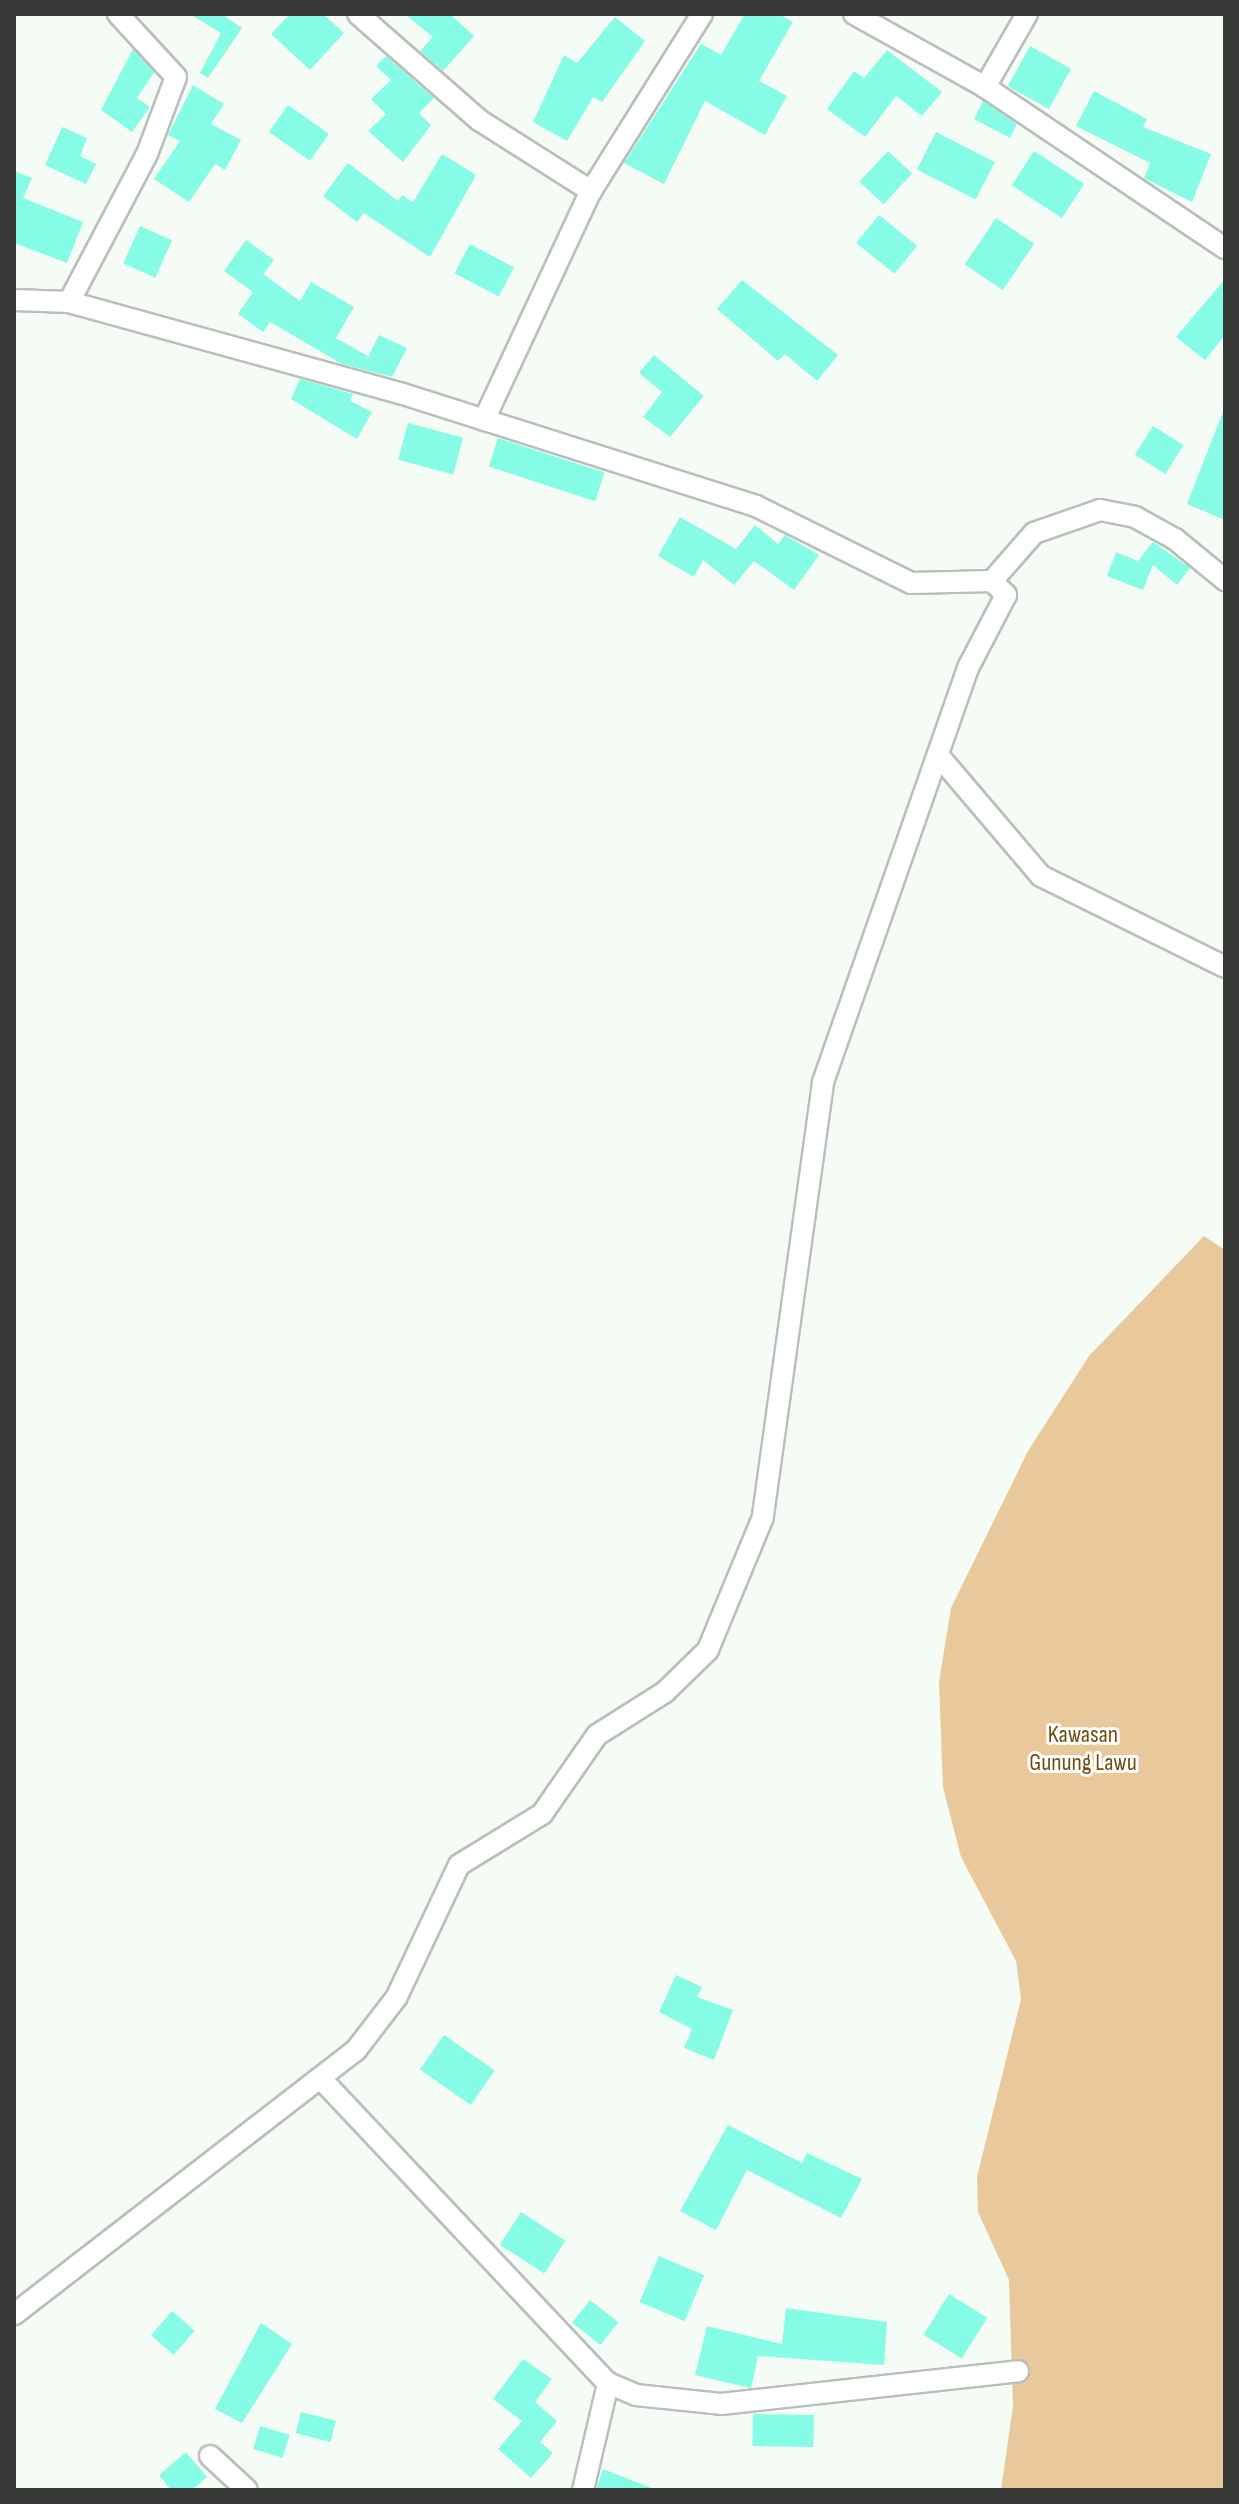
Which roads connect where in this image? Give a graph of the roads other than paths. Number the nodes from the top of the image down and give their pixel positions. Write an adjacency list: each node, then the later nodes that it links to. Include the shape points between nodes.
1 (118, 14): 10 (street, via 176,77 147,154)
2 (358, 14): 7 (street, via 479,120)
3 (702, 14): 7 (street)
4 (854, 14): 6 (street)
5 (1027, 14): 6 (street)
6 (985, 87): 8 (street)
7 (591, 191): 11 (street)
8 (1225, 248)
9 (14, 300): 10 (street)
10 (69, 302): 11 (street)
11 (484, 420): 13 (street, via 756,506 911,583)
12 (1225, 580): 13 (street, via 1175,539 1135,517 1100,510 1034,533)
13 (992, 581): 14 (street, via 1006,595 1005,606 968,668)
14 (938, 755): 15 (street, via 1041,876); 16 (street, via 823,1083 763,1517 729,1607 691,1671 597,1735 542,1814 459,1865 396,1998)
15 (1225, 967)
16 (323, 2081): 17 (street); 19 (street)
17 (14, 2314)
18 (1018, 2371): 19 (street, via 721,2404 663,2402)
19 (608, 2383): 22 (street)
20 (210, 2456): 21 (street)
21 (247, 2490)
22 (583, 2490)

